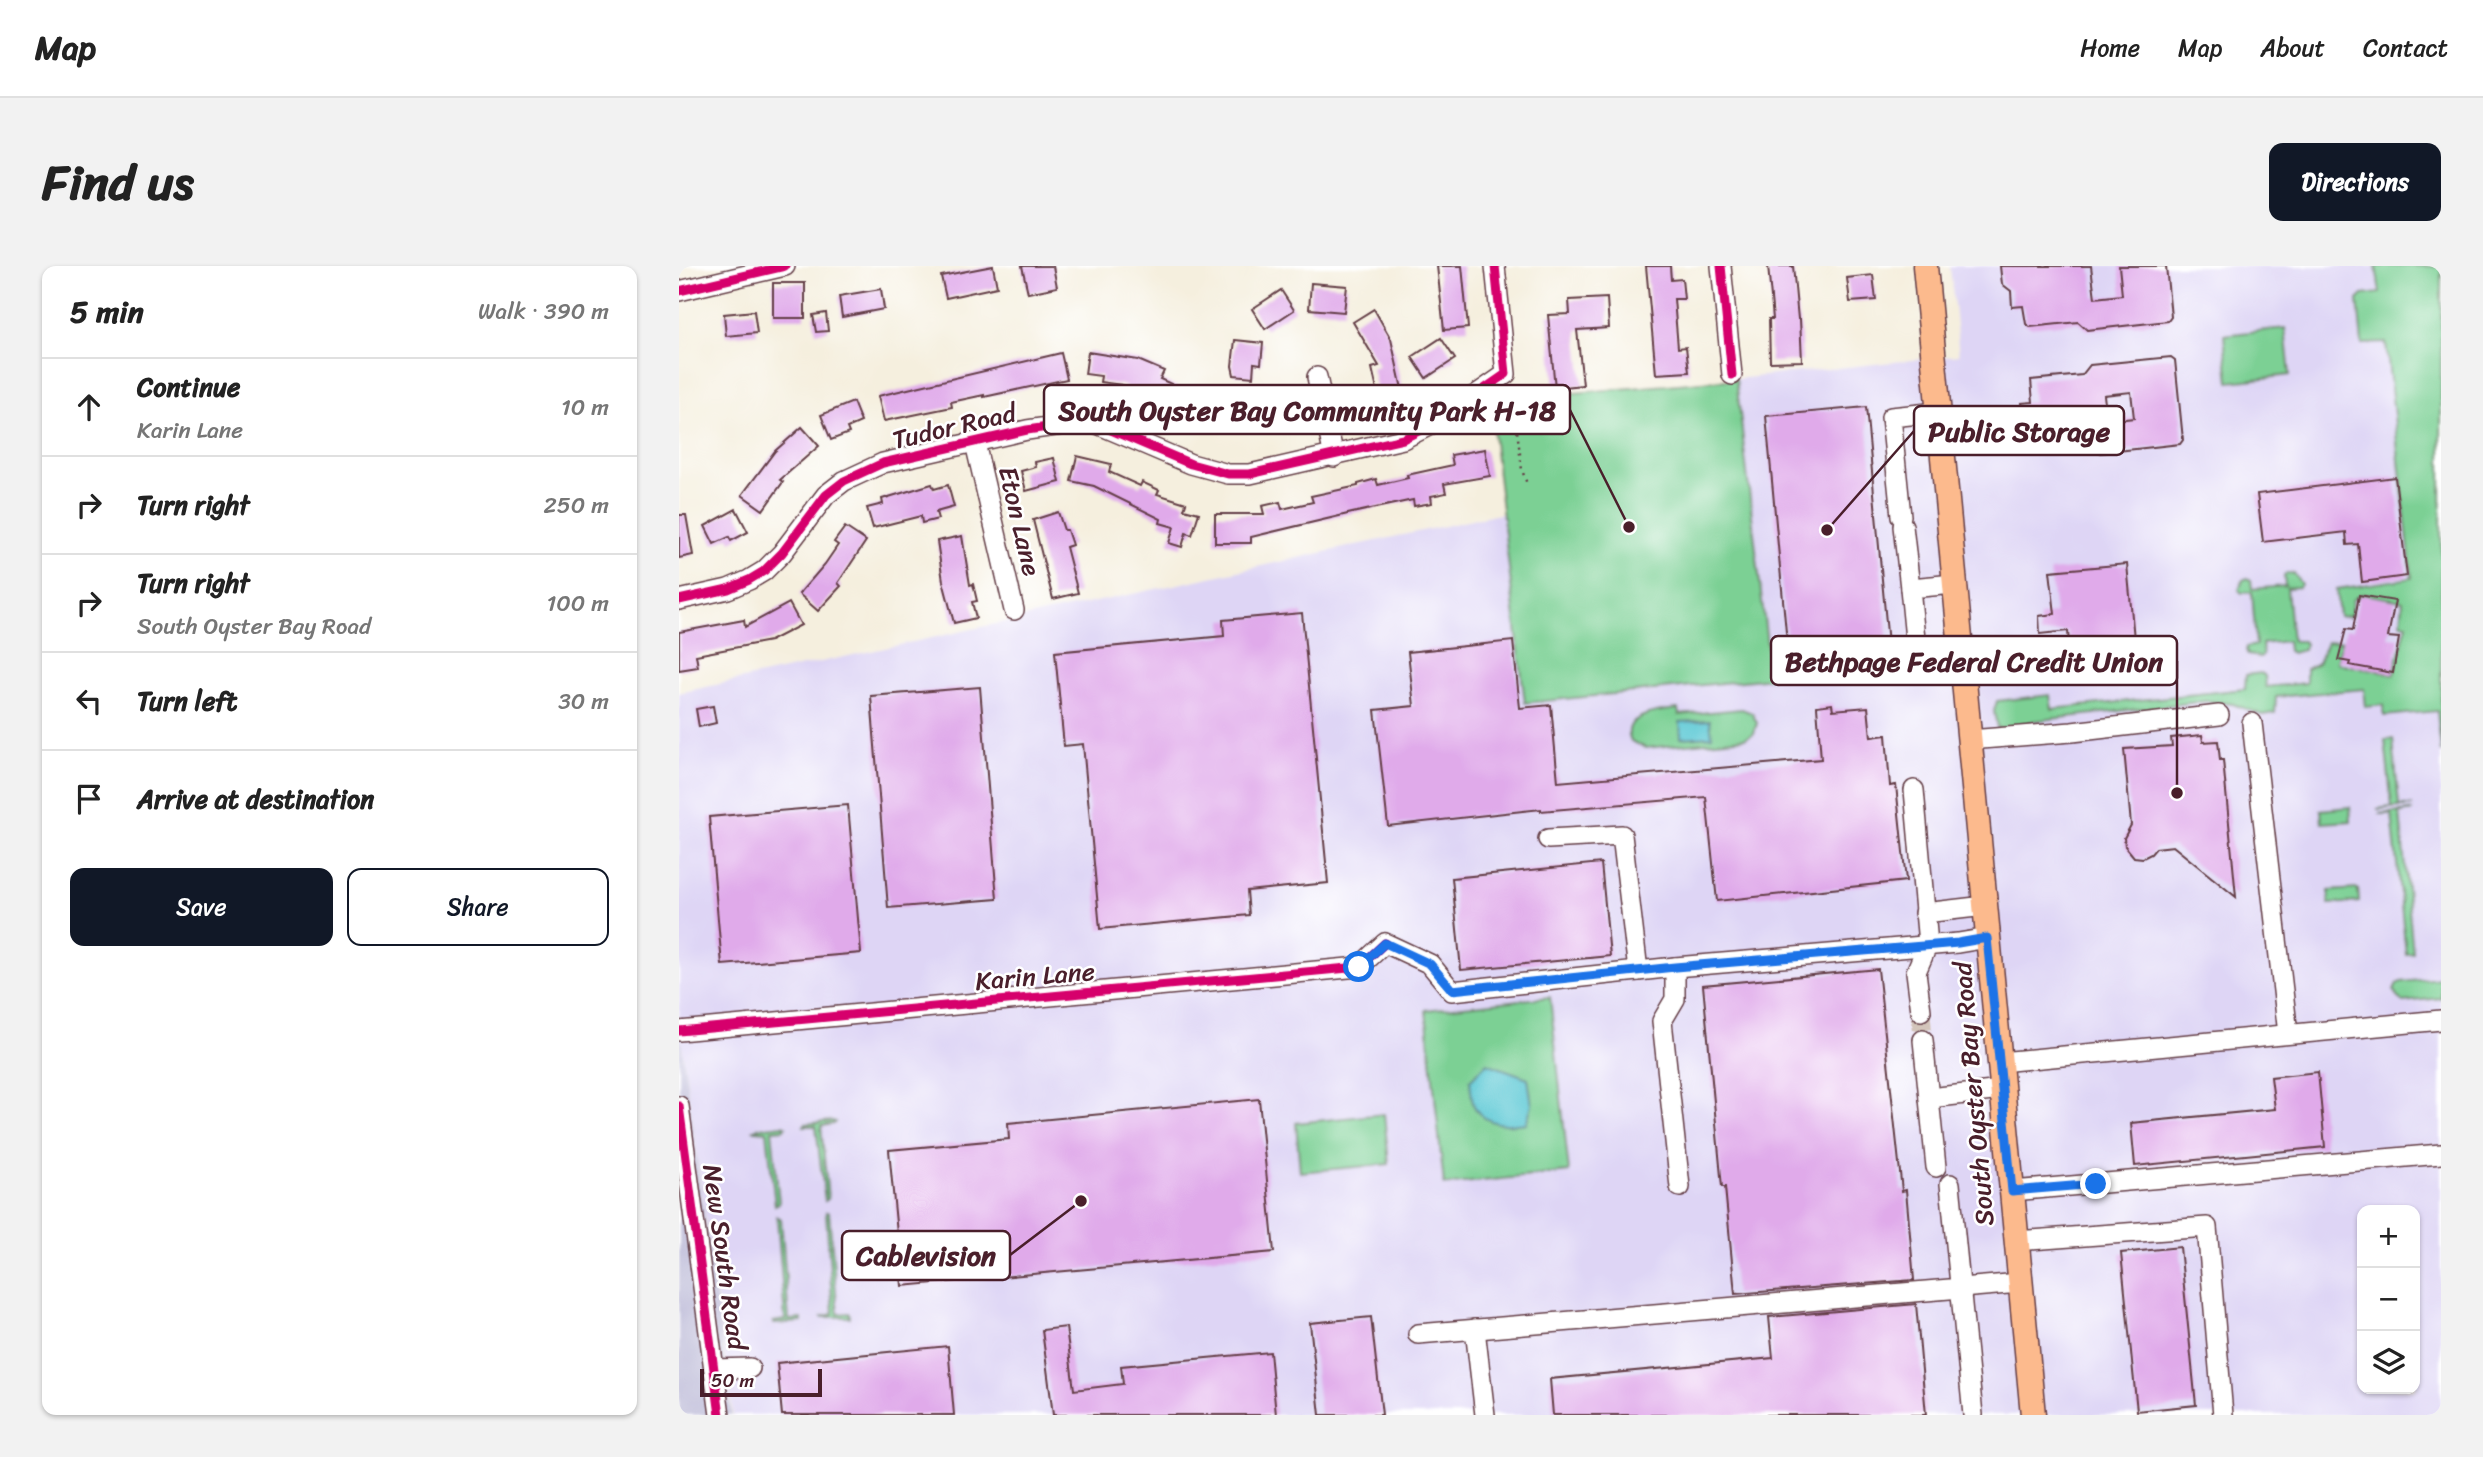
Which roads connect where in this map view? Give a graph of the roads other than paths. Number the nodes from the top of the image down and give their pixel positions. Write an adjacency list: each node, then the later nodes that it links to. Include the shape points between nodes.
1 (785, 266): 5 (street)
2 (1495, 266): 10 (street, Tudor Road, via 1506,374 1403,439)
3 (1721, 266): 6 (street)
4 (1925, 266): 8 (main road, South Oyster Bay Road)
5 (679, 291)
6 (1732, 375)
7 (1317, 377): 10 (street)
8 (1939, 412): 11 (main road, South Oyster Bay Road); 12 (street, via 1891,417)
9 (975, 443): 10 (street, Tudor Road, via 1090,421 1191,464 1228,474); 13 (street, Tudor Road, via 883,463 844,481 826,495 764,570 728,589); 14 (street, Eton Lane)
10 (1334, 457)
11 (1954, 584): 12 (street); 18 (main road, South Oyster Bay Road)
12 (1910, 588): 15 (street)
13 (679, 600)
14 (1014, 610)
15 (1915, 639)
16 (2219, 715): 18 (street)
17 (2252, 723): 30 (street)
18 (1969, 740): 21 (main road, South Oyster Bay Road)
19 (1914, 790): 22 (street)
20 (1548, 839): 26 (street, via 1622,835)
21 (1985, 906): 22 (street); 23 (main road, South Oyster Bay Road)
22 (1924, 913): 24 (street)
23 (1987, 938): 24 (street); 32 (main road, South Oyster Bay Road)
24 (1928, 944): 25 (street); 27 (street, via 1916,972)
25 (1675, 967): 26 (street); 39 (street, via 1675,999 1662,1021)
26 (1638, 971): 29 (street, Karin Lane, via 1452,990 1430,964 1385,943 1359,967)
27 (1921, 1011)
28 (2441, 1020): 30 (street)
29 (679, 1031)
30 (2288, 1034): 32 (street)
31 (1923, 1040): 34 (street)
32 (2000, 1062): 33 (main road, South Oyster Bay Road)
33 (2002, 1090): 34 (street); 40 (main road, South Oyster Bay Road)
34 (1929, 1098): 37 (street)
35 (679, 1106): 47 (street, New South Road)
36 (2441, 1154): 40 (street)
37 (1936, 1167)
38 (1950, 1184): 43 (street)
39 (1680, 1188)
40 (2012, 1191): 41 (main road, South Oyster Bay Road)
41 (2016, 1241): 42 (main road, South Oyster Bay Road); 52 (street, via 2207,1227)
42 (2020, 1283): 43 (street); 51 (main road, South Oyster Bay Road)
43 (1960, 1288): 44 (street); 50 (street)
44 (1475, 1329): 45 (street); 49 (street)
45 (1419, 1334)
46 (750, 1368): 47 (street)
47 (714, 1369): 48 (street, New South Road)
48 (720, 1415)
49 (1485, 1415)
50 (1973, 1415)
51 (2033, 1415)
52 (2223, 1415)

